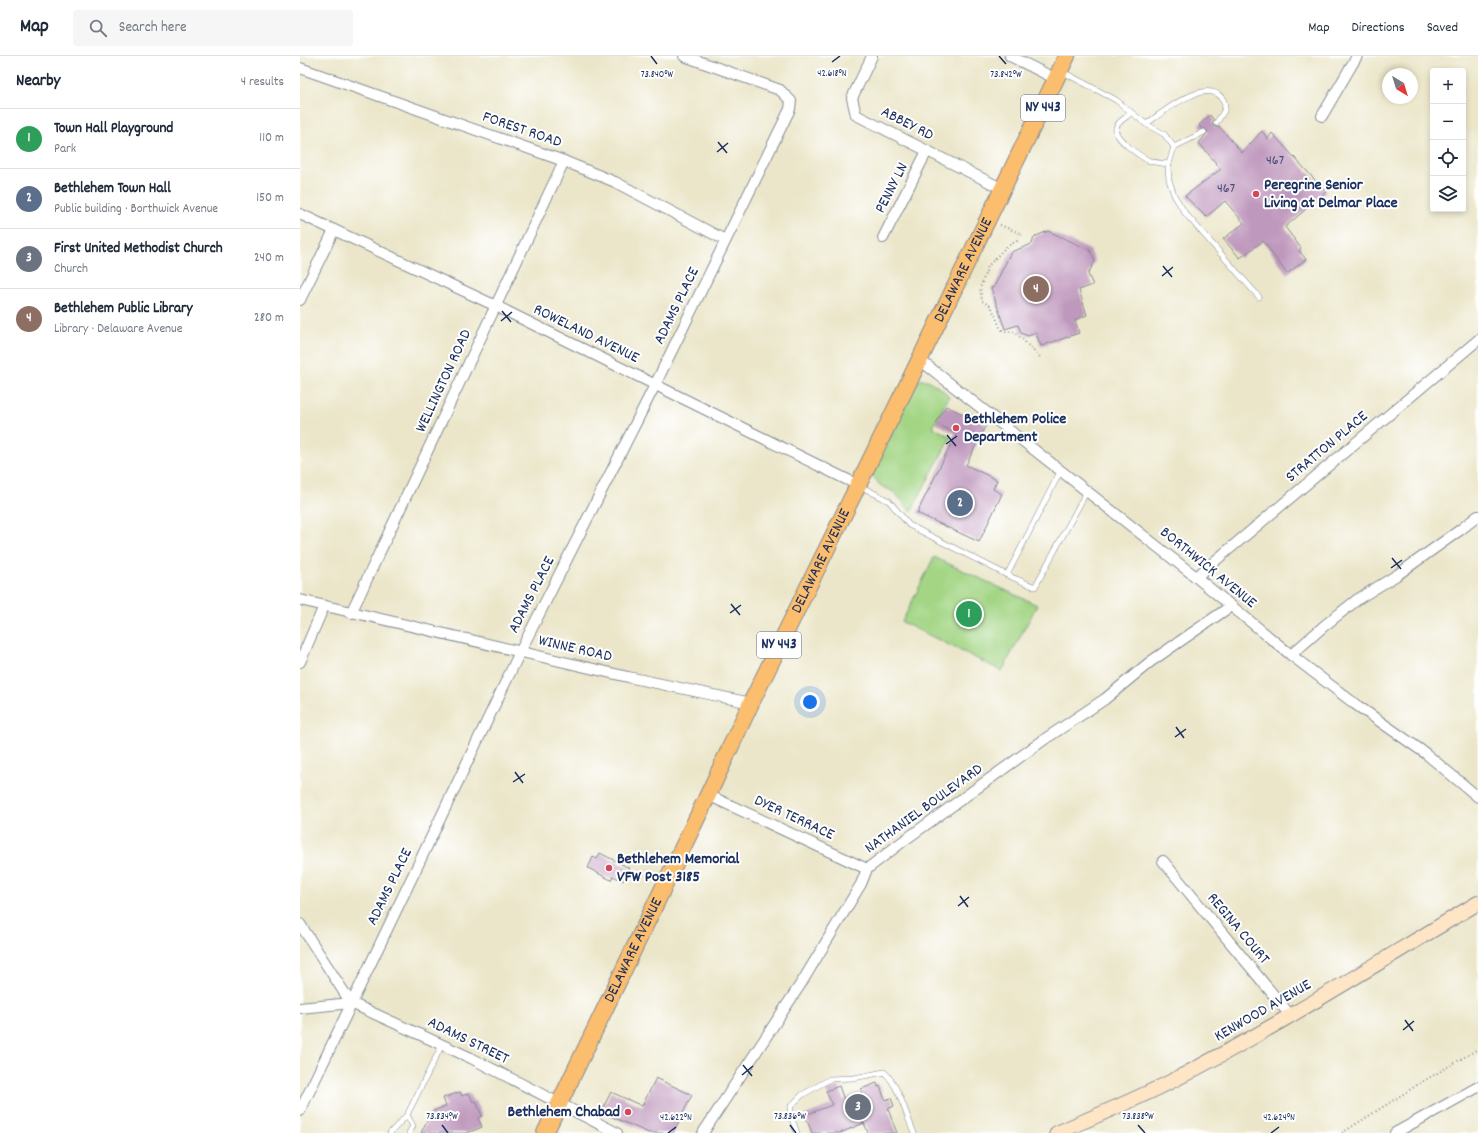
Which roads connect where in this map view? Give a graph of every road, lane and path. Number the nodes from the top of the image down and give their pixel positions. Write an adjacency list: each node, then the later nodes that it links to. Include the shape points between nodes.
1 (685, 56): 22 (street, ADAMS PLACE, via 780,90 791,101 790,109)
2 (872, 56): 14 (street, ABBEY RD, via 852,98 856,115)
3 (1010, 56): 7 (street)
4 (1068, 56): 7 (main road, DELAWARE AVENUE / NY 443)
5 (1357, 56): 9 (street)
6 (300, 68): 15 (street, FOREST ROAD)
7 (1058, 75): 8 (lane, via 1116,100); 17 (main road, DELAWARE AVENUE / NY 443)
8 (1131, 113): 11 (lane); 16 (lane, via 1117,125 1116,134 1137,154 1151,161)
9 (1322, 116)
10 (1216, 122): 11 (lane, via 1225,110 1225,103 1216,93 1207,90 1178,101)
11 (1146, 124): 13 (lane, via 1164,134)
12 (1204, 132): 13 (lane)
13 (1174, 147): 16 (lane)
14 (927, 151): 17 (street, ABBEY RD); 21 (street, PENNY LN)
15 (564, 161): 22 (street, FOREST ROAD, via 615,182); 25 (street, WELLINGTON ROAD)
16 (1169, 164): 23 (lane, via 1169,180 1185,214)
17 (1003, 189): 28 (main road, DELAWARE AVENUE / NY 443)
18 (300, 214): 20 (street, ROWELAND AVENUE)
19 (998, 224): 27 (path, via 1022,234 1017,242 1006,247 988,266 980,288 982,302 992,306 1003,331 1015,332)
20 (334, 230): 24 (street); 25 (street, ROWELAND AVENUE)
21 (883, 238)
22 (725, 240): 29 (street, ADAMS PLACE)
23 (1259, 297)
24 (300, 300)
25 (496, 306): 29 (street, ROWELAND AVENUE); 39 (street, WELLINGTON ROAD)
26 (1478, 340): 35 (street, STRATTON PLACE)
27 (1041, 358)
28 (920, 360): 30 (street, BORTHWICK AVENUE); 31 (main road, DELAWARE AVENUE / NY 443)
29 (655, 385): 31 (street, ROWELAND AVENUE); 40 (street, ADAMS PLACE)
30 (1061, 470): 32 (street, BORTHWICK AVENUE); 34 (lane)
31 (858, 485): 34 (lane, via 889,501 909,525); 43 (main road, DELAWARE AVENUE / NY 443)
32 (1087, 491): 34 (lane, via 1035,587); 35 (street, BORTHWICK AVENUE)
33 (1478, 516): 41 (street, via 1404,570 1358,599)
34 (1007, 575)
35 (1196, 577): 38 (street, BORTHWICK AVENUE)
36 (300, 600): 37 (street, WINNE ROAD)
37 (324, 606): 39 (street, WINNE ROAD); 42 (street)
38 (1231, 606): 41 (street, BORTHWICK AVENUE); 47 (street, NATHANIEL BOULEVARD, via 1150,662 1105,699 1039,743)
39 (351, 612): 40 (street, WINNE ROAD)
40 (520, 652): 43 (street, WINNE ROAD); 50 (street, ADAMS PLACE)
41 (1291, 655): 45 (street, BORTHWICK AVENUE, via 1425,753)
42 (300, 662)
43 (751, 703): 44 (main road, DELAWARE AVENUE / NY 443)
44 (708, 794): 47 (street, DYER TERRACE); 56 (main road, DELAWARE AVENUE / NY 443)
45 (1478, 797)
46 (1163, 861): 52 (street, REGINA COURT)
47 (867, 869): 63 (street, NATHANIEL BOULEVARD, via 802,982)
48 (1478, 902): 52 (main road, KENWOOD AVENUE)
49 (300, 924): 50 (street)
50 (351, 1003): 51 (street); 53 (street, ADAMS STREET); 57 (street, ADAMS PLACE)
51 (300, 1008)
52 (1290, 1015): 66 (main road, KENWOOD AVENUE, via 1171,1082)
53 (442, 1045): 56 (street, ADAMS STREET); 58 (lane)
54 (1478, 1049): 67 (path)
55 (1478, 1087): 68 (street)
56 (560, 1104): 61 (main road, DELAWARE AVENUE / NY 443); 62 (street, ADAMS STREET)
57 (300, 1111)
58 (407, 1115): 59 (lane); 60 (lane, via 412,1126)
59 (390, 1133)
60 (409, 1133)
61 (545, 1133)
62 (617, 1133)
63 (702, 1133)
64 (797, 1133): 65 (lane, via 790,1113 791,1106 802,1095 830,1079 854,1078 884,1072 897,1091)
65 (914, 1133)
66 (1057, 1133)
67 (1342, 1133)
68 (1395, 1133)

